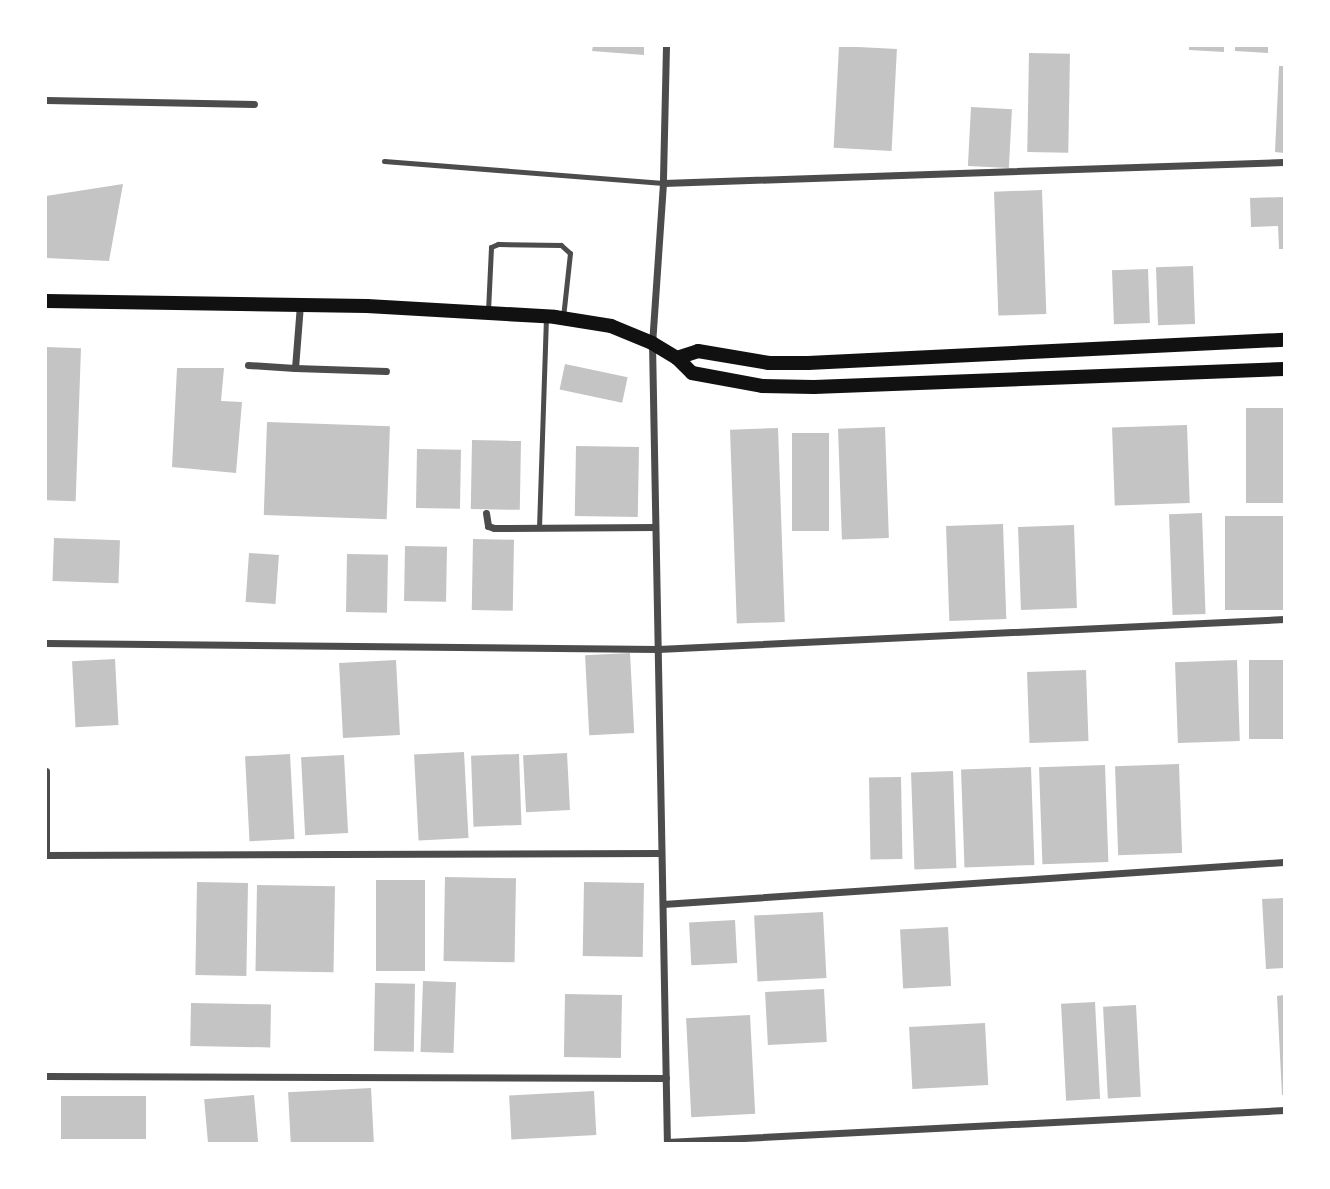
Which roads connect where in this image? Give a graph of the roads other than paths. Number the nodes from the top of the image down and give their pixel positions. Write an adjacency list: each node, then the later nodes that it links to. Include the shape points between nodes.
1 (666, 46): 6 (street)
2 (46, 100): 3 (street)
3 (254, 104)
4 (384, 161): 6 (lane)
5 (1284, 162): 6 (street)
6 (663, 183): 13 (street)
7 (46, 301): 8 (main road)
8 (300, 304): 9 (main road); 16 (street)
9 (488, 314): 10 (main road); 11 (lane, via 491,247 561,244 570,253)
10 (546, 316): 11 (main road); 21 (lane)
11 (563, 318): 13 (main road, via 611,326)
12 (1284, 340): 14 (main road, via 808,363 769,363 698,351)
13 (652, 344): 14 (main road); 20 (street)
14 (677, 358): 17 (main road, via 692,373 716,379 801,387)
15 (248, 365): 16 (street)
16 (295, 368): 18 (street)
17 (1284, 369)
18 (386, 370)
19 (485, 513): 21 (street, via 488,526 494,528)
20 (655, 527): 21 (street); 24 (street)
21 (539, 528)
22 (1284, 619): 24 (street)
23 (46, 643): 24 (street)
24 (658, 649): 26 (street)
25 (46, 771): 27 (street)
26 (662, 853): 27 (street); 29 (street)
27 (46, 855)
28 (1284, 862): 29 (street)
29 (663, 904): 31 (street)
30 (46, 1076): 31 (street)
31 (666, 1078): 33 (street)
32 (1284, 1110): 33 (street)
33 (667, 1143)

